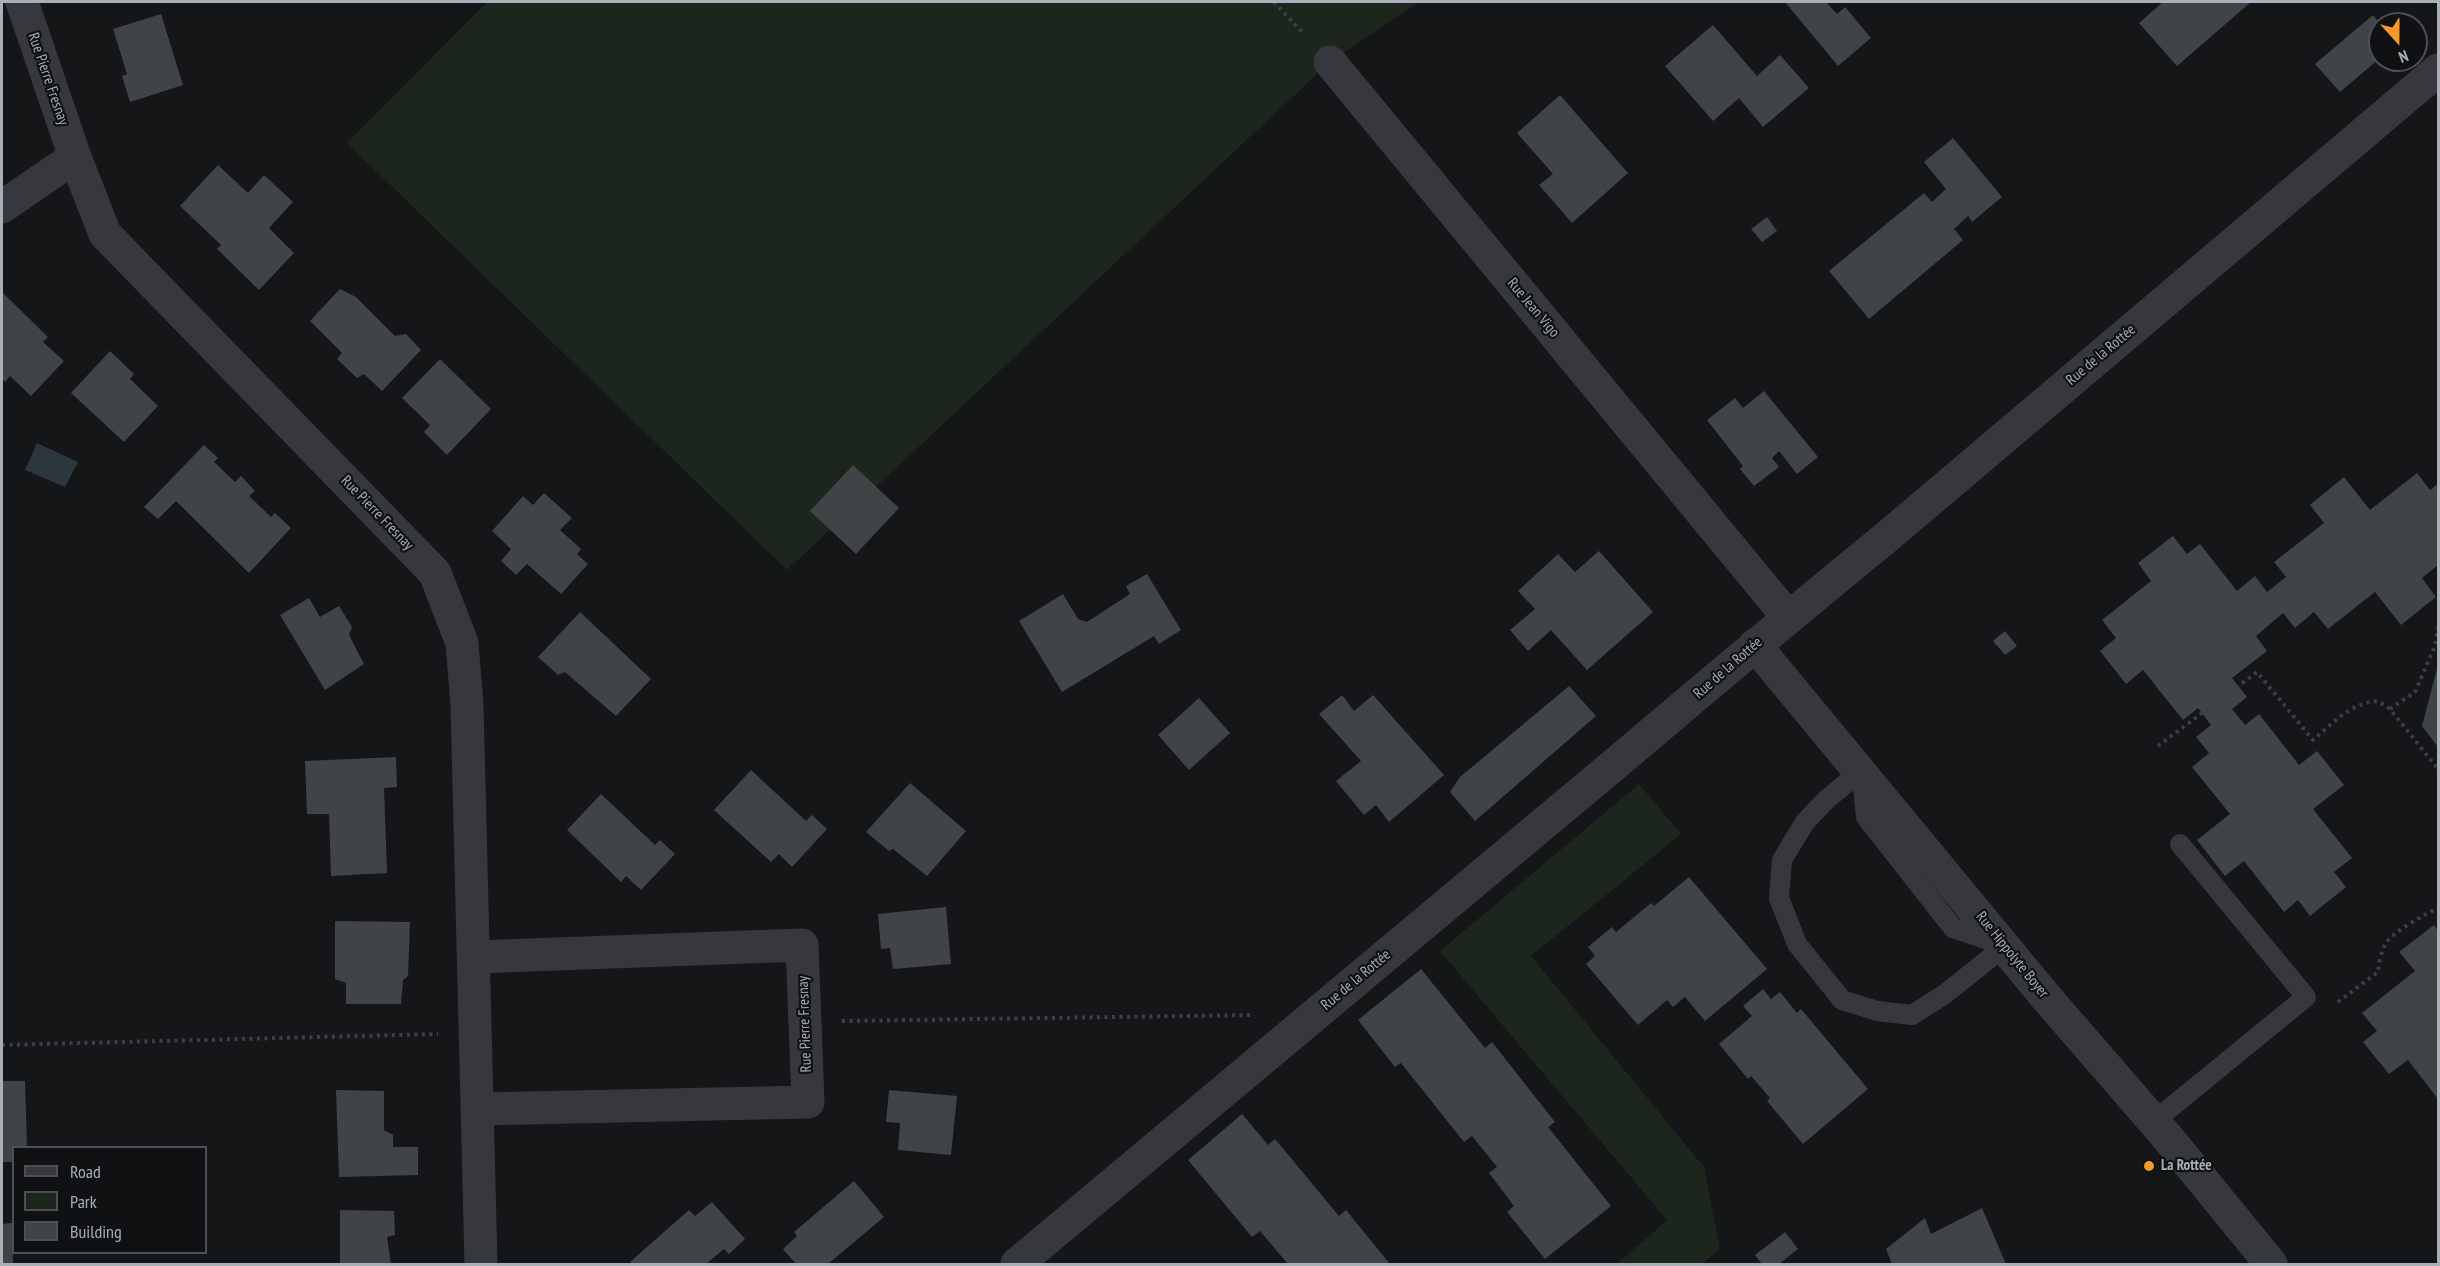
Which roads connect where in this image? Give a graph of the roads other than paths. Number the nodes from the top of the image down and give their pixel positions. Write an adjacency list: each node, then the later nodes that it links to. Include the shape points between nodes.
1 (22, 2): 4 (street, Rue Pierre Fresnay)
2 (1330, 62): 6 (street, Rue Jean Vigo)
3 (2439, 70): 6 (street, Rue de la Rottée)
4 (75, 157): 5 (street); 11 (street, Rue Pierre Fresnay, via 105,234 435,573 462,643)
5 (2, 207)
6 (1788, 617): 7 (street, Rue de la Rottée)
7 (1755, 645): 8 (street, Rue Hippolyte Boyer); 15 (street, Rue de la Rottée)
8 (1861, 771): 10 (street, Rue Hippolyte Boyer); 10 (lane, via 1805,822 1782,860 1779,898 1797,944 1842,1000 1877,1011 1912,1015)
9 (2180, 844): 13 (lane, via 2306,997)
10 (2005, 946): 13 (street, Rue Hippolyte Boyer)
11 (475, 957): 12 (street, Rue Pierre Fresnay); 12 (street, Rue Pierre Fresnay, via 802,945 808,1102)
12 (479, 1109): 14 (street, Rue Pierre Fresnay)
13 (2153, 1122): 16 (street, Rue Hippolyte Boyer)
14 (481, 1264)
15 (1017, 1264)
16 (2271, 1264)

